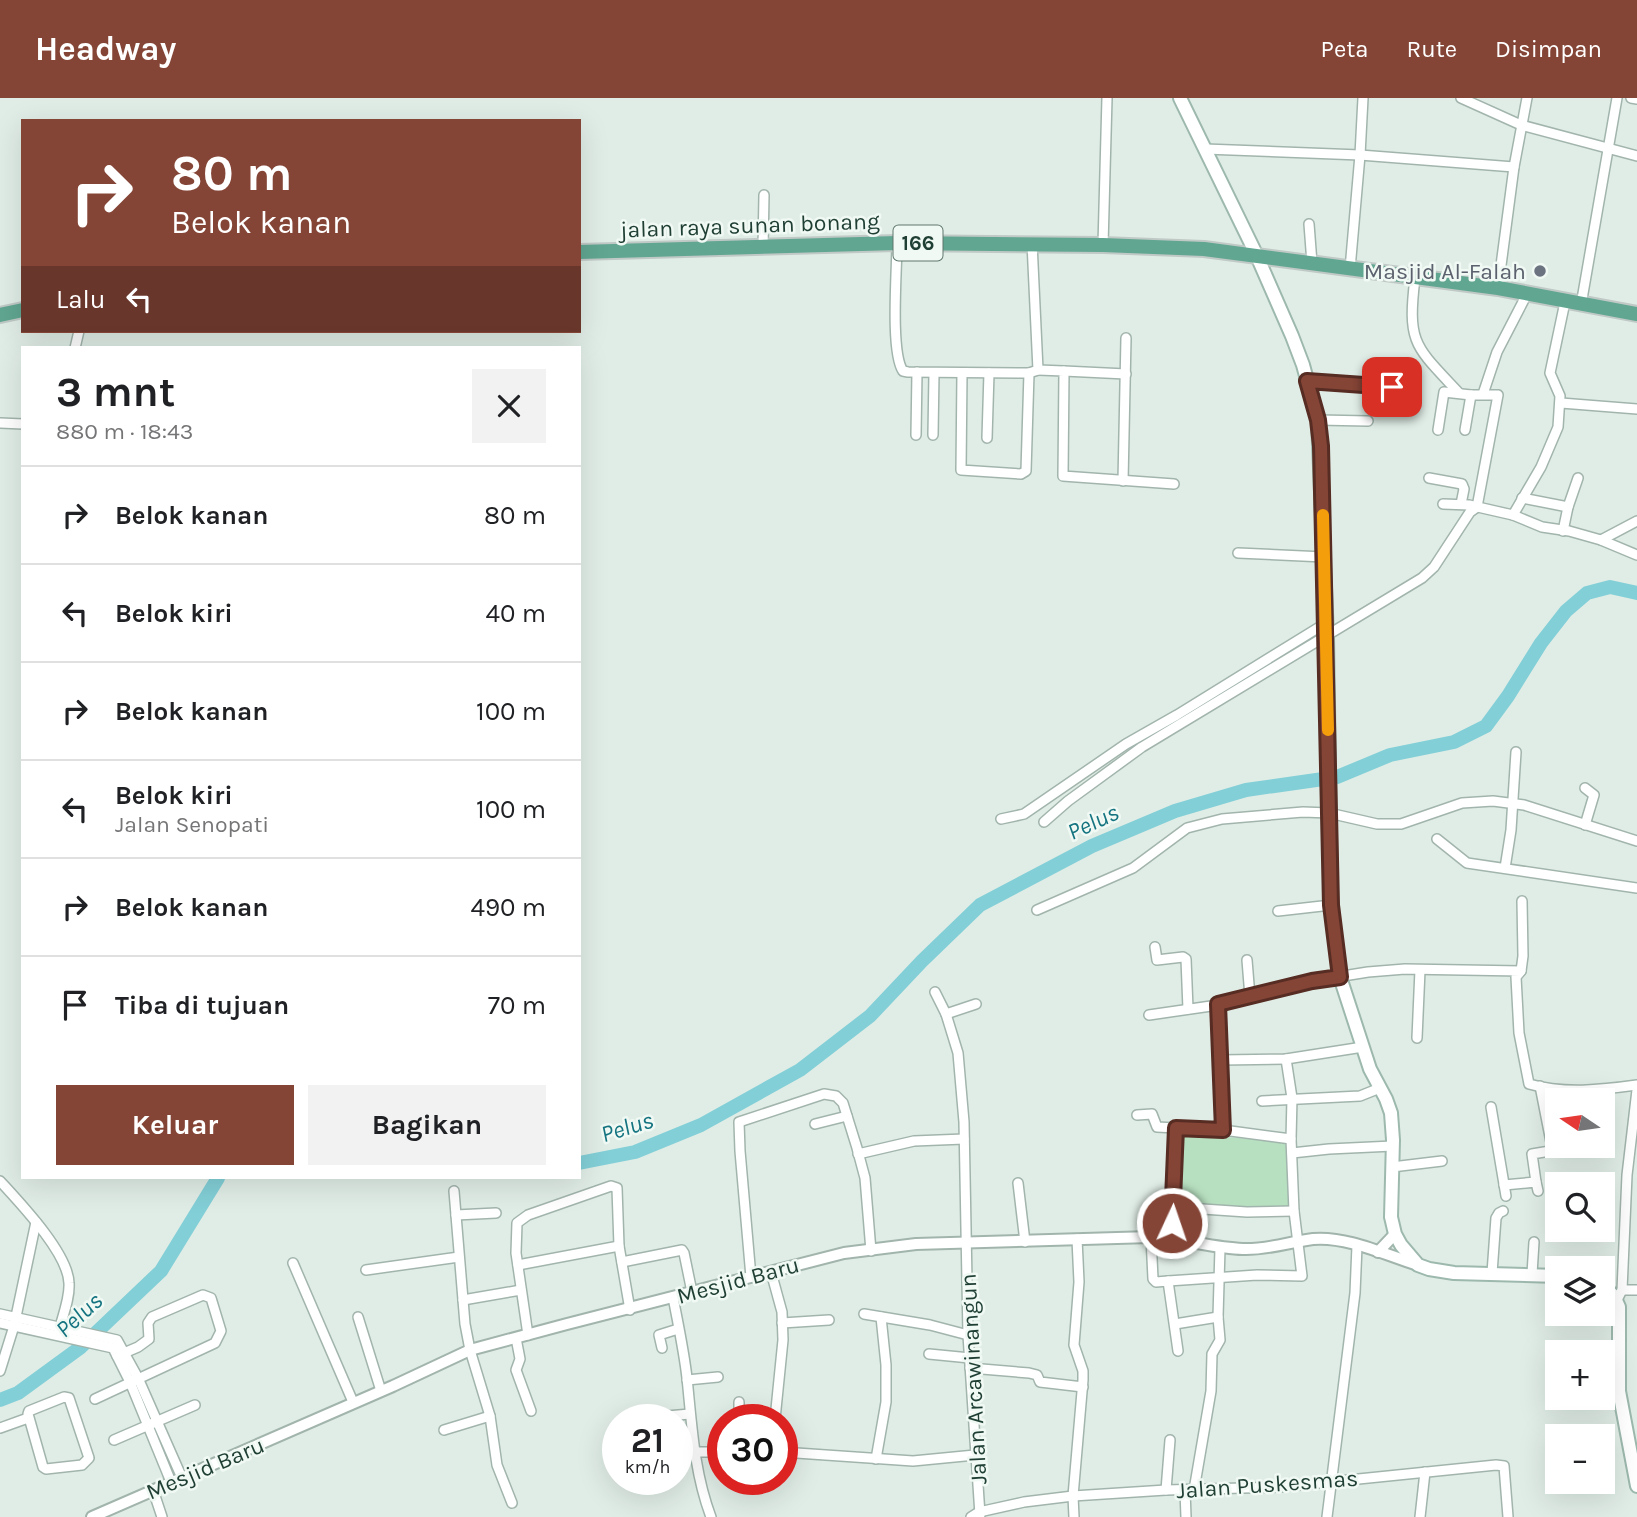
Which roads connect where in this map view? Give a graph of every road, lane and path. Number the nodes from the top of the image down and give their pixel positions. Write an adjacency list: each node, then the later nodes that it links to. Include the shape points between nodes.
1 (1107, 98): 19 (street)
2 (1180, 98): 11 (main road)
3 (1363, 98): 12 (street)
4 (1461, 98): 9 (street)
5 (1527, 98): 9 (street)
6 (1617, 98): 10 (street)
7 (1631, 98): 8 (street)
8 (1637, 99)
9 (1521, 125): 10 (street); 14 (street)
10 (1608, 148): 13 (street); 28 (street)
11 (1205, 149): 12 (street); 22 (main road)
12 (1360, 155): 14 (street); 24 (street)
13 (1637, 156)
14 (1514, 167): 26 (street)
15 (764, 195): 20 (street)
16 (1309, 224): 23 (street)
17 (897, 243): 18 (main road, jalan raya sunan bonang / 166); 20 (main road, jalan raya sunan bonang / 166); 35 (street, via 898,358 904,370)
18 (1032, 243): 19 (main road, jalan raya sunan bonang / 166); 36 (street)
19 (1103, 245): 22 (main road, jalan raya sunan bonang / 166)
20 (763, 247): 21 (main road, jalan raya sunan bonang / 166)
21 (581, 252)
22 (1257, 256): 23 (main road, 166); 41 (main road)
23 (1312, 263): 24 (main road, 166)
24 (1350, 269): 25 (main road, 166)
25 (1415, 278): 26 (main road, 166); 43 (street, via 1411,314 1416,341)
26 (1498, 288): 27 (main road, 166)
27 (1527, 294): 29 (main road, 166); 44 (street, via 1497,352)
28 (1582, 300): 29 (main road, 166); 31 (main road, 166)
29 (1565, 302): 46 (street, via 1550,373)
30 (21, 310): 32 (main road)
31 (1637, 314)
32 (0, 315)
33 (1126, 338): 40 (street)
34 (1064, 371): 36 (street); 40 (street); 59 (street, via 1063,476)
35 (917, 372): 37 (street); 54 (street)
36 (1033, 372): 38 (street, via 1026,471 1021,474 961,470); 39 (street)
37 (934, 373): 38 (street); 55 (street)
38 (962, 373): 39 (street)
39 (989, 373): 56 (street)
40 (1126, 374): 59 (street)
41 (1307, 381): 42 (street); 48 (main road)
42 (1416, 388)
43 (1459, 393): 45 (street); 52 (street, via 1444,392)
44 (1483, 394): 45 (street); 63 (street, via 1498,394)
45 (1471, 395): 53 (street)
46 (1561, 403): 47 (street); 61 (street, via 1552,443)
47 (1637, 409)
48 (1318, 420): 49 (street); 71 (main road)
49 (1368, 421)
50 (0, 423): 51 (street)
51 (21, 424)
52 (1438, 430)
53 (1465, 430)
54 (916, 435)
55 (933, 435)
56 (987, 438)
57 (1429, 478): 63 (street, via 1462,484)
58 (1577, 478): 64 (street)
59 (1123, 481): 60 (street)
60 (1174, 484)
61 (1522, 498): 64 (street); 65 (street)
62 (1443, 504): 63 (street)
63 (1468, 505): 65 (street); 72 (street, via 1470,512 1428,573)
64 (1568, 507): 67 (street)
65 (1513, 515): 67 (street)
66 (1637, 521): 68 (street)
67 (1563, 531): 68 (street)
68 (1601, 540): 70 (street)
69 (1238, 554): 71 (street)
70 (1637, 555)
71 (1324, 557): 72 (main road)
72 (1326, 630): 76 (street, via 1126,744 1024,814); 77 (main road); 78 (street, via 1142,747)
73 (1516, 752): 75 (street)
74 (1586, 788): 79 (street, via 1594,795)
75 (1513, 803): 77 (street, via 1462,803 1401,824); 79 (street); 82 (street)
76 (1001, 819)
77 (1329, 821): 85 (main road); 86 (street, via 1269,814 1198,824 1173,836 1133,869)
78 (1044, 822)
79 (1586, 825): 81 (street)
80 (1437, 839): 82 (street, via 1464,862)
81 (1637, 841)
82 (1505, 868): 83 (street)
83 (1637, 888)
84 (1522, 901): 91 (street)
85 (1331, 905): 87 (street); 92 (main road)
86 (1037, 910)
87 (1278, 911)
88 (1155, 947): 97 (street, via 1157,960 1186,959)
89 (1247, 960): 94 (street)
90 (1420, 970): 91 (street); 92 (street); 100 (street)
91 (1521, 971): 104 (street, via 1516,977 1519,1033 1528,1084)
92 (1340, 977): 94 (street); 101 (main road)
93 (935, 992): 98 (street, Jalan Arcawinangun)
94 (1250, 997): 96 (street)
95 (976, 1004): 98 (street)
96 (1218, 1004): 97 (street); 103 (street)
97 (1188, 1009): 99 (street)
98 (946, 1014): 115 (street, Jalan Arcawinangun, via 958,1053)
99 (1149, 1015)
100 (1417, 1038)
101 (1363, 1047): 102 (street); 105 (main road)
102 (1286, 1059): 103 (street); 107 (street)
103 (1221, 1060): 114 (street)
104 (1539, 1087): 106 (street); 124 (street, via 1552,1147 1532,1154 1537,1187)
105 (1380, 1088): 107 (street, via 1360,1096); 117 (main road, via 1391,1113)
106 (1637, 1088): 163 (street)
107 (1292, 1098): 108 (street); 116 (street)
108 (1262, 1101)
109 (1491, 1107): 124 (street)
110 (1137, 1115): 113 (street, via 1152,1114 1157,1127)
111 (847, 1116): 112 (street); 119 (street); 156 (street, via 839,1098 824,1094 740,1122)
112 (815, 1124)
113 (1176, 1128): 114 (street); 127 (street)
114 (1223, 1130): 116 (street)
115 (964, 1139): 119 (street, via 914,1141); 137 (street, Jalan Arcawinangun)
116 (1291, 1139): 118 (street)
117 (1393, 1146): 118 (street); 121 (main road)
118 (1292, 1153): 128 (street)
119 (858, 1154): 144 (street)
120 (1442, 1161): 121 (street)
121 (1392, 1167): 133 (main road)
122 (0, 1181): 132 (street)
123 (1018, 1183): 138 (street)
124 (1504, 1185): 126 (street)
125 (454, 1191): 131 (street)
126 (1506, 1196)
127 (1173, 1207): 128 (street); 135 (street)
128 (1294, 1210): 140 (street)
129 (1503, 1211): 153 (street, via 1496,1218)
130 (496, 1213): 131 (street)
131 (456, 1214): 146 (street)
132 (36, 1222): 173 (street); 178 (street, via 69,1276)
133 (1395, 1234): 145 (street); 150 (main road)
134 (1151, 1237): 135 (street, Mesjid Baru); 136 (street, Mesjid Baru); 158 (street, via 1153,1279)
135 (1172, 1238): 143 (street, Mesjid Baru)
136 (1077, 1239): 138 (street, Mesjid Baru); 193 (street, via 1074,1345)
137 (967, 1242): 138 (street, Mesjid Baru); 144 (street, Mesjid Baru); 180 (street, Jalan Arcawinangun)
138 (1025, 1242)
139 (1534, 1242): 154 (street)
140 (1298, 1243): 142 (street, Mesjid Baru, via 1313,1239); 143 (street, Mesjid Baru); 157 (street, via 1301,1277)
141 (620, 1246): 147 (street); 149 (street); 149 (street, via 617,1188 611,1186 520,1219 515,1229)
142 (1357, 1246): 145 (street, Mesjid Baru); 216 (street)
143 (1220, 1248): 157 (street)
144 (870, 1251): 152 (street, Mesjid Baru)
145 (1378, 1252): 150 (street, Mesjid Baru)
146 (459, 1257): 151 (street); 165 (street)
147 (622, 1262): 161 (street, via 682,1250); 166 (street)
148 (293, 1263): 196 (street)
149 (518, 1265): 159 (street)
150 (1418, 1265): 153 (main road, via 1454,1273)
151 (366, 1270)
152 (771, 1272): 156 (street, Mesjid Baru); 175 (street)
153 (1492, 1273): 154 (main road)
154 (1532, 1274): 155 (main road)
155 (1545, 1275)
156 (751, 1277): 161 (street, Mesjid Baru)
157 (1219, 1279): 158 (street); 171 (street)
158 (1168, 1281): 176 (street)
159 (521, 1290): 165 (street); 179 (street)
160 (1637, 1290): 163 (street)
161 (692, 1292): 164 (street, Mesjid Baru)
162 (1615, 1293): 163 (main road)
163 (1619, 1295): 217 (main road, via 1619,1391)
164 (673, 1297): 166 (street, Mesjid Baru); 177 (street)
165 (463, 1300): 183 (street)
166 (630, 1310): 179 (street, Mesjid Baru)
167 (0, 1314): 173 (street)
168 (864, 1314): 170 (street)
169 (358, 1317): 194 (street)
170 (881, 1317): 180 (street); 213 (street, via 887,1402)
171 (1218, 1317): 176 (street); 220 (street, via 1220,1340 1212,1354 1212,1391)
172 (830, 1320): 175 (street)
173 (14, 1321): 174 (street); 178 (street); 189 (street)
174 (0, 1323)
175 (782, 1323): 198 (street)
176 (1175, 1324): 184 (street)
177 (678, 1329): 182 (street, via 659,1335); 192 (street)
178 (61, 1332): 185 (street, via 121,1344)
179 (528, 1335): 181 (street, Mesjid Baru)
180 (968, 1335): 187 (street, Jalan Arcawinangun)
181 (516, 1338): 183 (street, Mesjid Baru); 200 (street, via 520,1357 516,1370)
182 (662, 1348)
183 (470, 1350): 194 (street, Mesjid Baru); 201 (street)
184 (1178, 1351)
185 (122, 1354): 191 (street); 191 (street, via 149,1339 152,1317 203,1295 211,1298 221,1331 215,1343)
186 (929, 1354): 187 (street)
187 (970, 1358): 188 (street, Jalan Arcawinangun)
188 (970, 1368): 193 (street, via 1029,1373 1040,1382); 212 (street, Jalan Arcawinangun)
189 (0, 1371)
190 (718, 1377): 192 (street)
191 (134, 1380): 195 (street); 203 (street)
192 (687, 1380): 197 (street)
193 (1083, 1387): 221 (street)
194 (381, 1391): 196 (street, Mesjid Baru)
195 (95, 1399)
196 (353, 1402): 215 (street, Mesjid Baru)
197 (689, 1404)
198 (777, 1404)
199 (195, 1405): 203 (street)
200 (531, 1411)
201 (491, 1416): 205 (street); 222 (street, via 497,1465)
202 (27, 1418): 202 (street, via 29,1411 69,1398 87,1462 43,1467); 204 (street)
203 (153, 1424): 206 (street); 215 (street)
204 (0, 1429)
205 (444, 1430)
206 (114, 1440)
207 (1170, 1440): 219 (street)
208 (693, 1442): 209 (street)
209 (694, 1452): 210 (street); 226 (street)
210 (707, 1452)
211 (798, 1452): 213 (street)
212 (975, 1455): 213 (street); 223 (street, Jalan Arcawinangun)
213 (876, 1459)
214 (1425, 1472): 216 (street, Jalan Puskesmas); 230 (street); 231 (street, Jalan Puskesmas, via 1504,1466)
215 (177, 1480): 218 (street, Mesjid Baru)
216 (1331, 1482): 220 (street, Jalan Puskesmas); 229 (street)
217 (1637, 1486)
218 (153, 1490): 224 (street, Mesjid Baru); 225 (street)
219 (1166, 1490): 220 (street, Jalan Puskesmas); 221 (street, Jalan Puskesmas)
220 (1190, 1490): 228 (street)
221 (1073, 1496): 223 (street, Jalan Puskesmas, via 1024,1502); 227 (street)
222 (512, 1503)
223 (976, 1516)
224 (92, 1517)
225 (162, 1517)
226 (711, 1517)
227 (1074, 1517)
228 (1186, 1517)
229 (1327, 1517)
230 (1420, 1517)
231 (1508, 1517)

